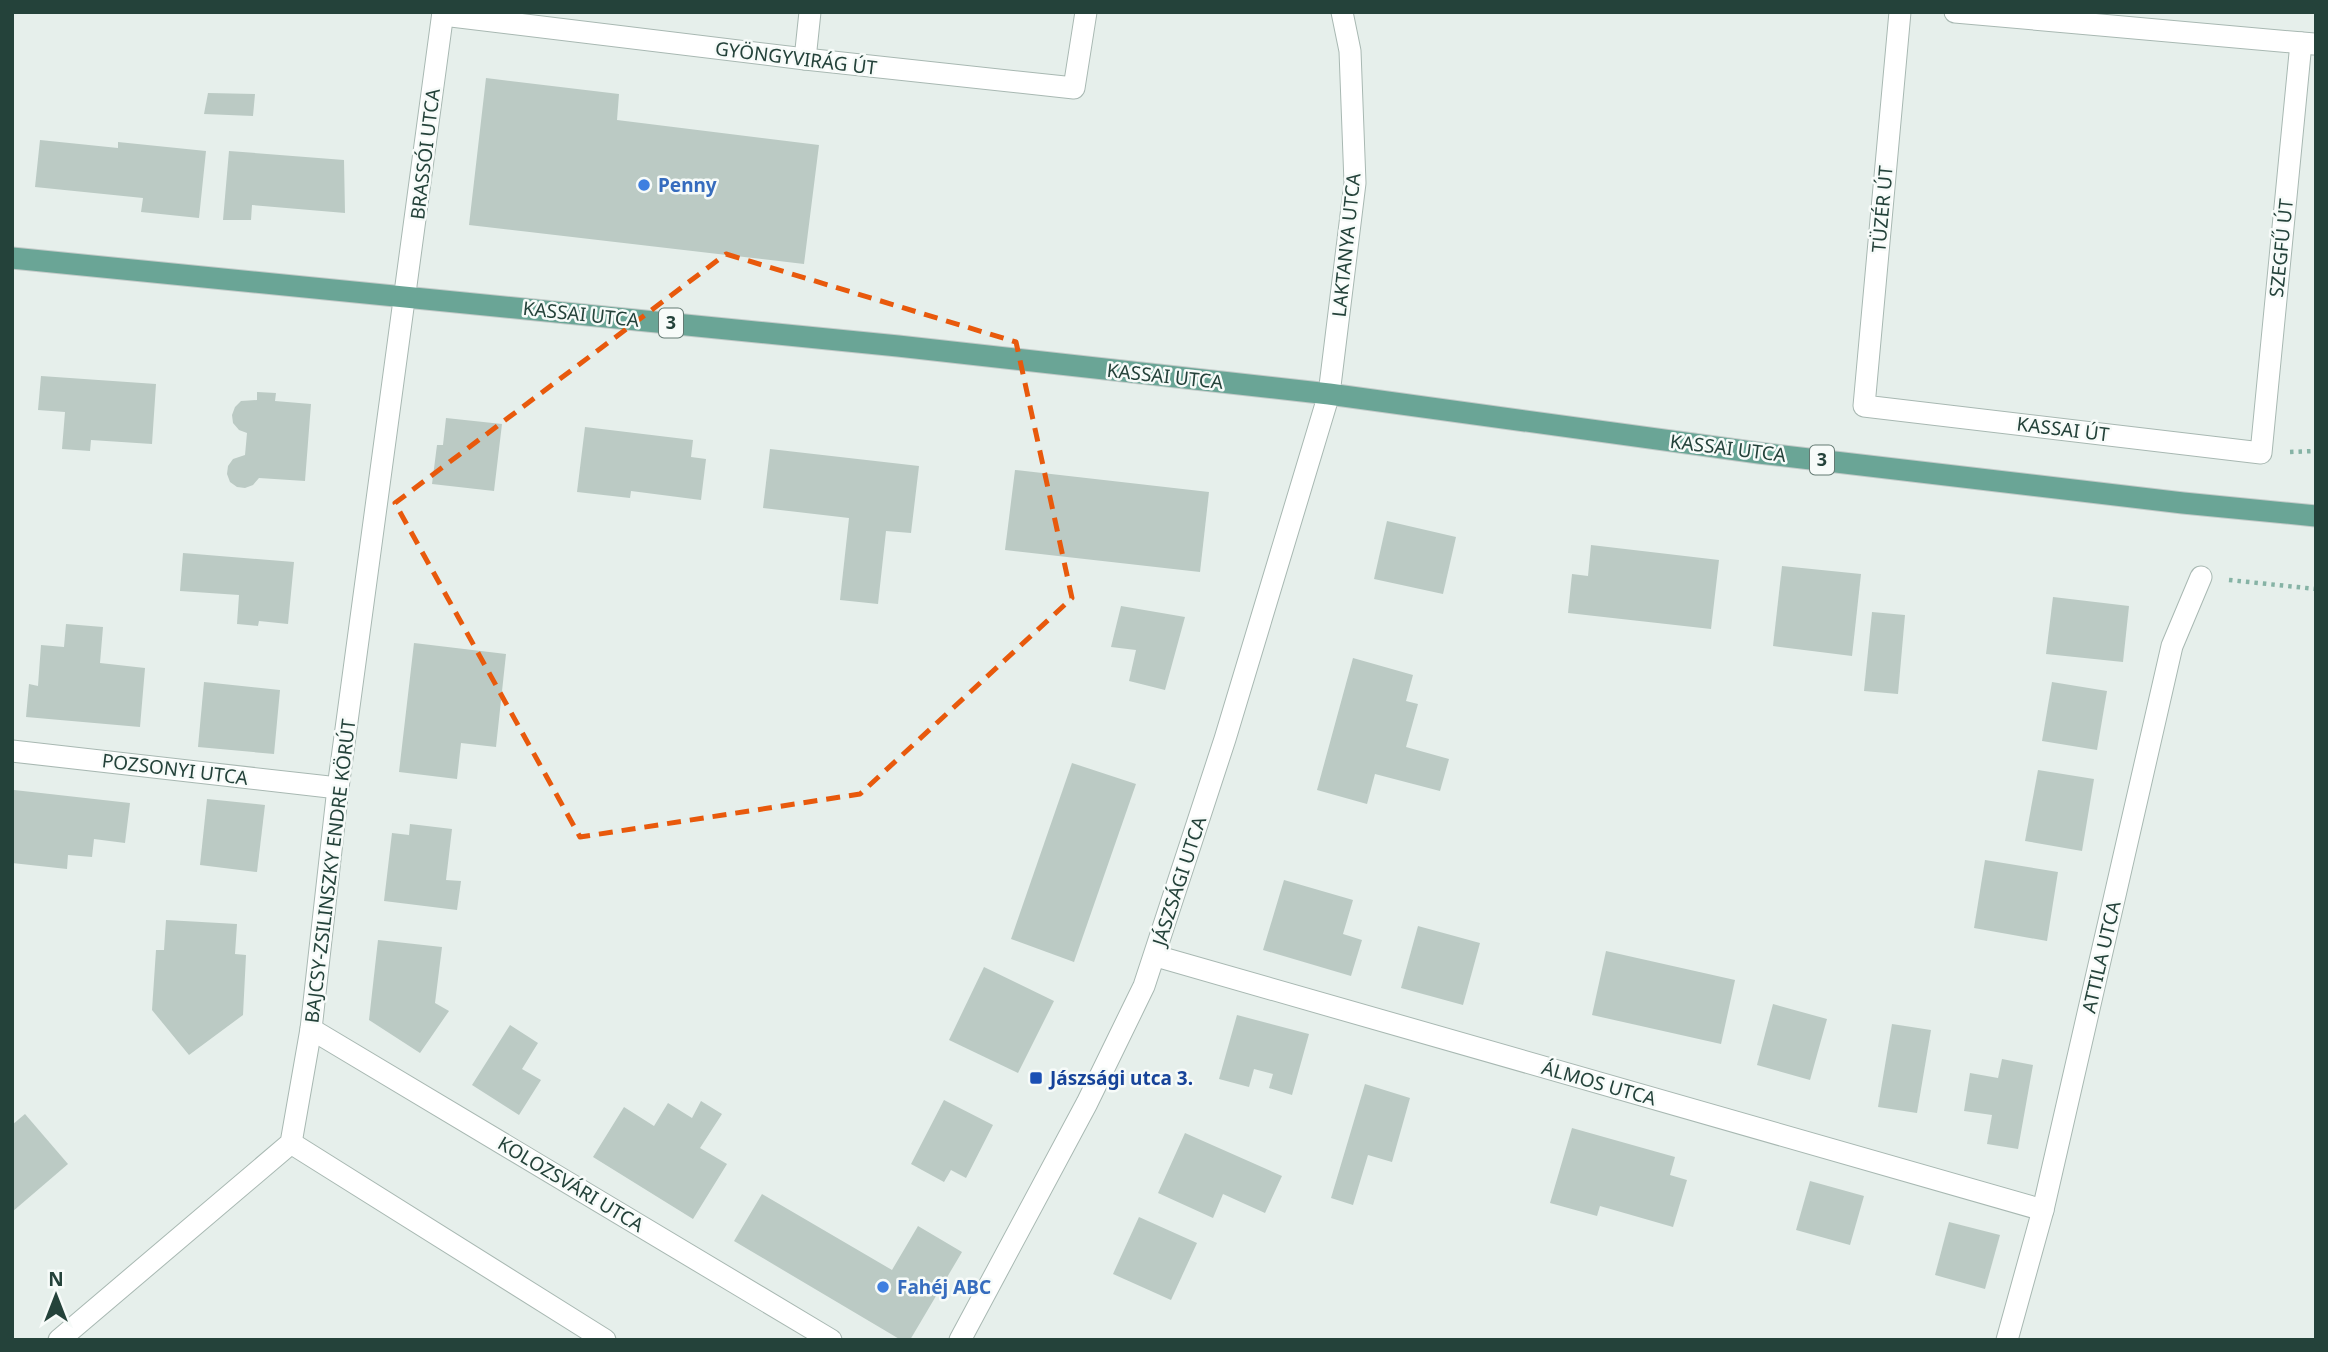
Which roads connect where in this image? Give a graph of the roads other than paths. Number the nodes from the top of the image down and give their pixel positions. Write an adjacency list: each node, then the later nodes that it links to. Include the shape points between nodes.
1 (810, 12): 8 (street)
2 (1086, 12): 8 (street, GYÖNGYVIRÁG ÚT, via 1074,88)
3 (1342, 12): 11 (street, LAKTANYA UTCA, via 1350,51 1355,183)
4 (1900, 12): 12 (street, TÜZÉR ÚT)
5 (1955, 12): 7 (street)
6 (443, 14): 8 (street, GYÖNGYVIRÁG ÚT); 10 (street, BRASSÓI UTCA)
7 (2309, 43): 13 (street, SZEGFŰ ÚT)
8 (805, 59)
9 (12, 258): 10 (main road, KASSAI UTCA / 3)
10 (406, 296): 11 (main road, KASSAI UTCA / 3); 17 (street, BAJCSY-ZSILINSZKY ENDRE KÖRÚT)
11 (1329, 394): 14 (main road, KASSAI UTCA / 3, via 1759,453); 18 (street, JÁSZSÁGI UTCA)
12 (1864, 406): 13 (street, KASSAI ÚT)
13 (2261, 453)
14 (2316, 516)
15 (2201, 577): 21 (street, ATTILA UTCA, via 2172,646)
16 (12, 751): 17 (street, POZSONYI UTCA)
17 (338, 788): 19 (street, BAJCSY-ZSILINSZKY ENDRE KÖRÚT)
18 (1156, 956): 21 (street, ÁLMOS UTCA); 25 (street, JÁSZSÁGI UTCA, via 1087,1103)
19 (311, 1028): 20 (street, BAJCSY-ZSILINSZKY ENDRE KÖRÚT); 24 (street, KOLOZSVÁRI UTCA)
20 (292, 1143): 22 (street); 23 (street)
21 (2043, 1210): 26 (street, ATTILA UTCA)
22 (59, 1340)
23 (605, 1340)
24 (831, 1340)
25 (960, 1340)
26 (2007, 1340)

